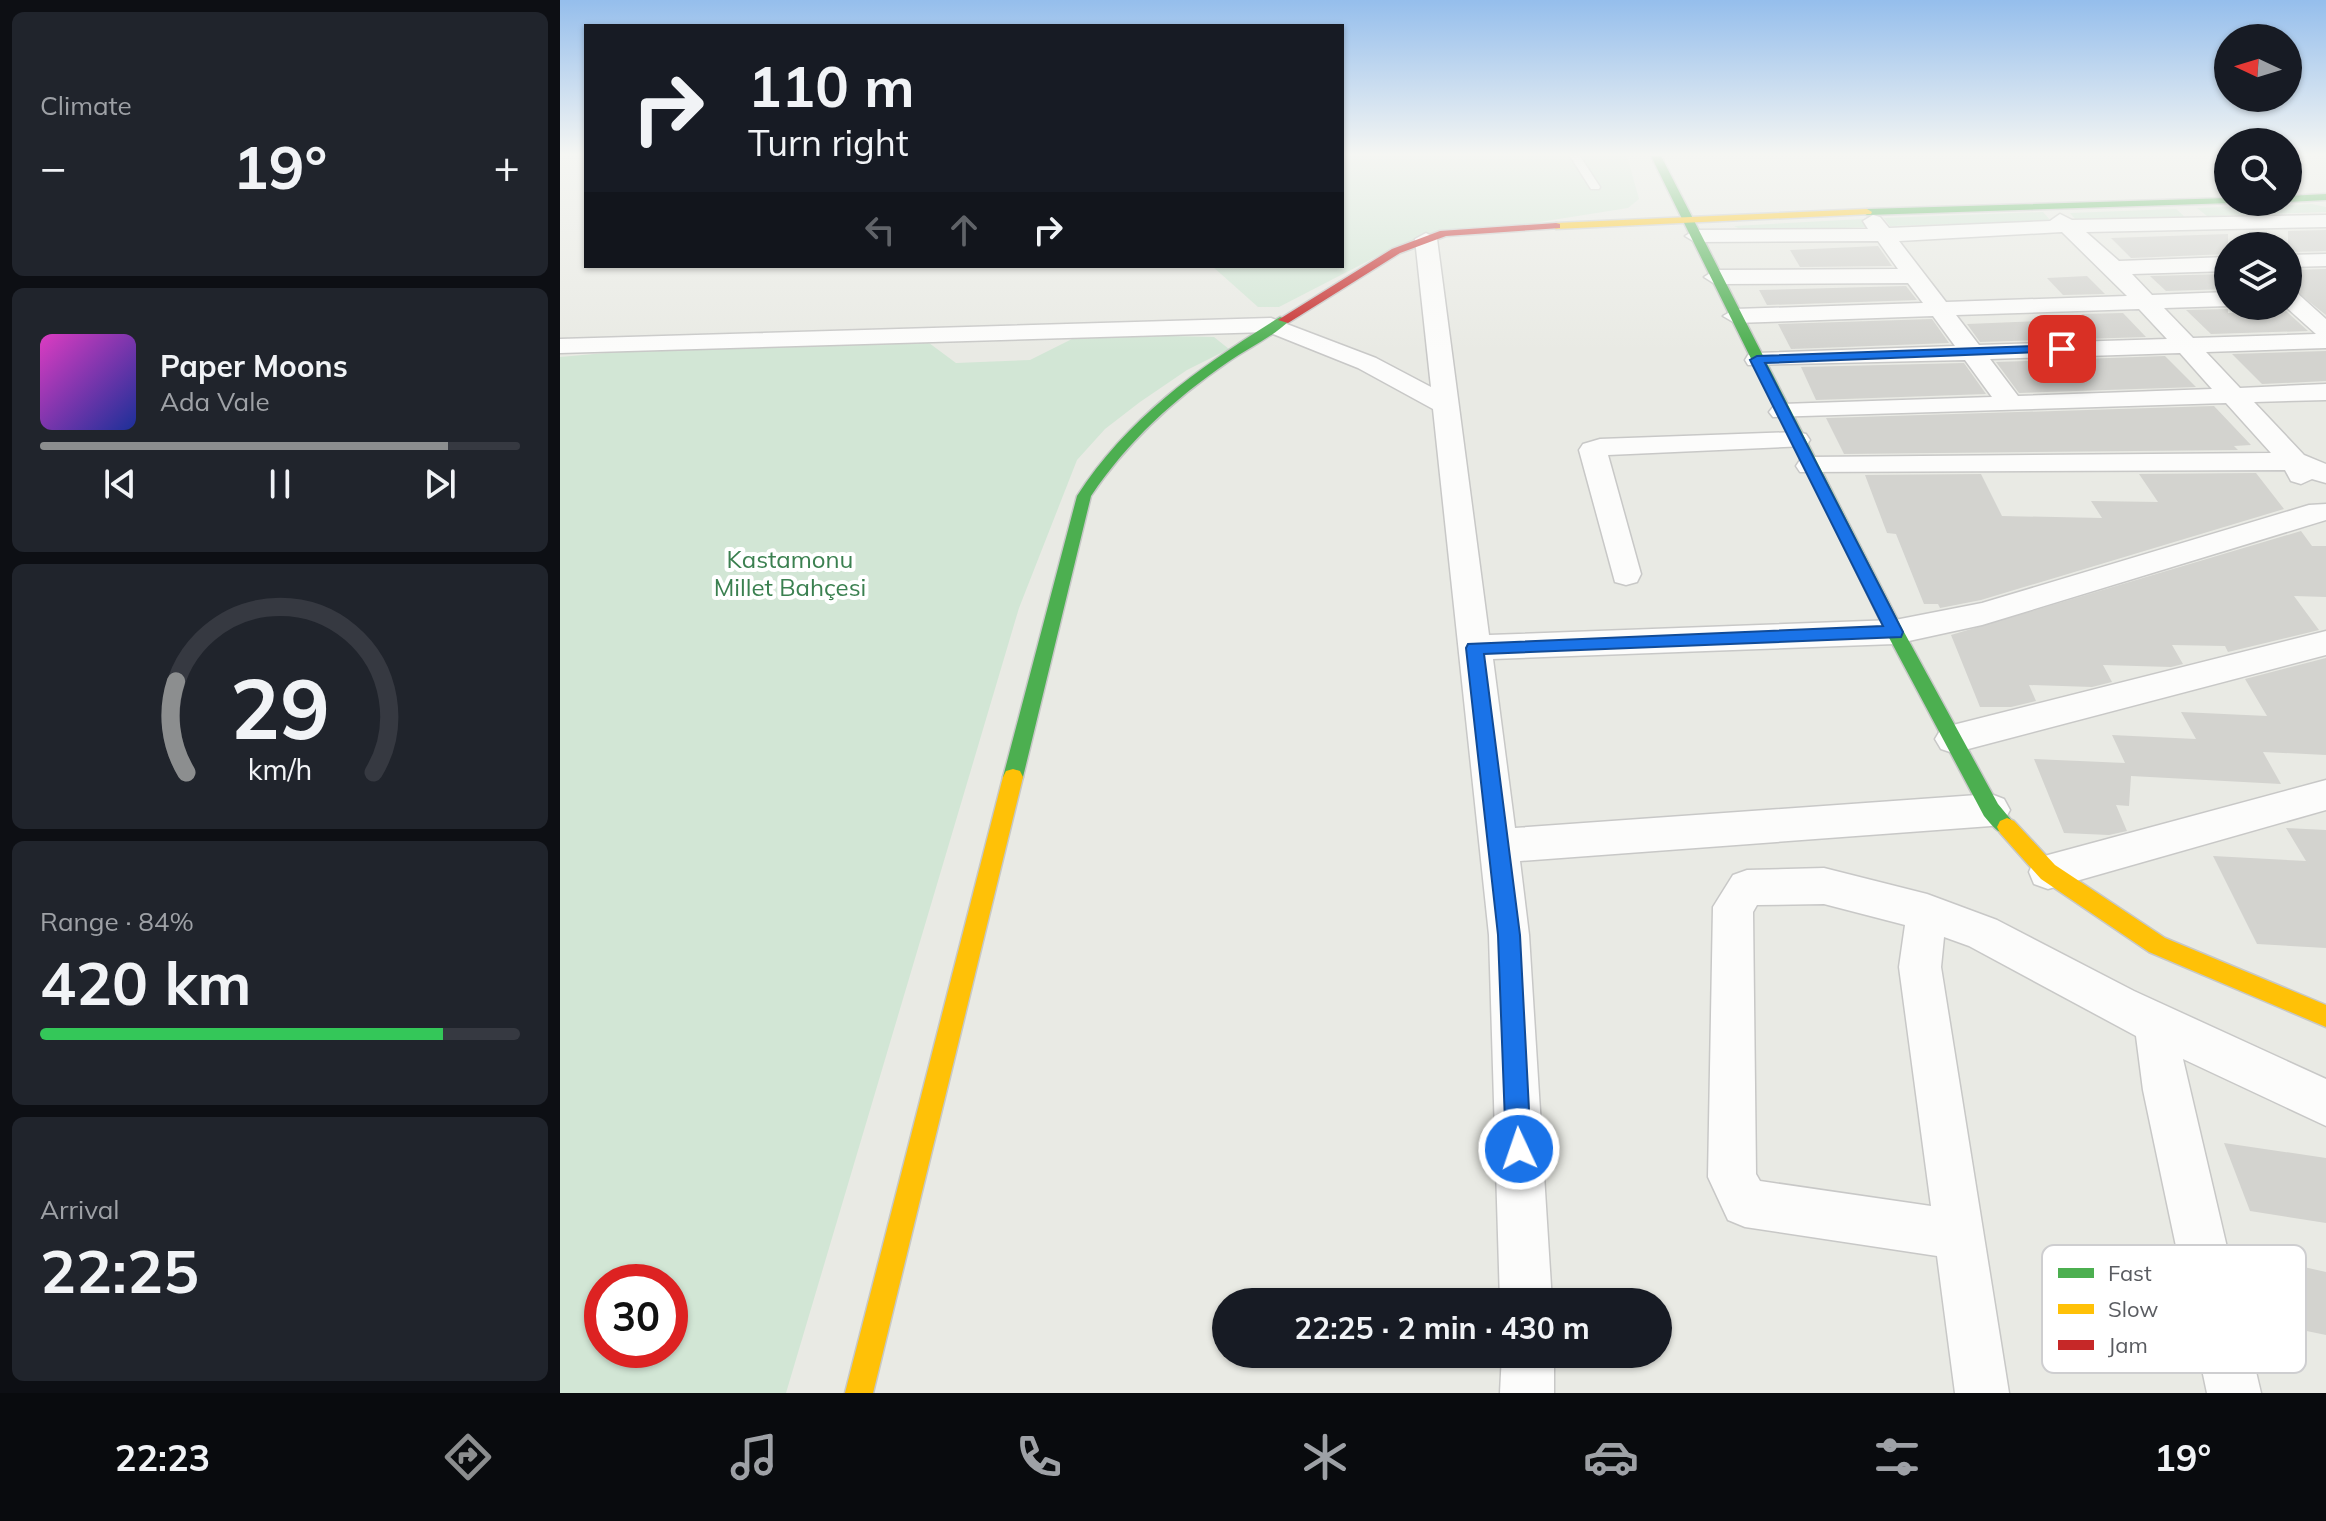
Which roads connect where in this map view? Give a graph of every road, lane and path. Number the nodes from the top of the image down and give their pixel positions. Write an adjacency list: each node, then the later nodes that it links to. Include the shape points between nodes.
1 (1688, 221): 10 (street)
2 (1753, 221): 10 (street)
3 (1874, 221): 12 (street)
4 (2018, 221): 12 (street)
5 (2061, 221): 17 (street)
6 (2132, 221): 9 (street)
7 (2202, 221): 9 (street)
8 (2326, 221): 9 (street)
9 (2207, 225): 11 (street)
10 (1690, 226): 12 (street); 13 (street, via 1464,230); 19 (street)
11 (2215, 232)
12 (1884, 235): 18 (street)
13 (1426, 239): 27 (street, via 1396,251); 37 (street)
14 (2326, 260): 15 (street)
15 (2302, 261)
16 (2214, 264): 17 (street)
17 (2114, 268): 23 (street)
18 (1915, 276): 19 (street); 24 (street)
19 (1715, 277): 26 (street)
20 (2302, 297): 21 (street)
21 (2326, 297)
22 (2214, 300): 23 (street)
23 (2145, 302): 24 (street); 31 (street)
24 (1938, 307): 26 (street); 32 (street)
25 (2302, 310): 28 (street)
26 (1735, 316): 33 (street)
27 (1271, 325): 30 (street); 37 (street, via 1367,363); 62 (street, via 1154,412 1109,457 1084,496)
28 (2326, 331)
29 (2326, 341): 31 (street)
30 (560, 346)
31 (2183, 346): 32 (street); 35 (street)
32 (1971, 351): 33 (street); 36 (street)
33 (1757, 360): 38 (street)
34 (2326, 392): 35 (street)
35 (2231, 395): 36 (street); 40 (street)
36 (2010, 403): 38 (street)
37 (1446, 405): 47 (street)
38 (1782, 412): 39 (street)
39 (1797, 440): 41 (street); 44 (street, via 1593,450)
40 (2294, 461): 41 (street); 42 (street); 43 (street)
41 (1810, 466): 45 (street)
42 (2326, 474)
43 (2322, 516): 45 (street, via 1982,614)
44 (1626, 574)
45 (1895, 632): 47 (street); 48 (street)
46 (2326, 643): 48 (street)
47 (1474, 648): 51 (street)
48 (1953, 739): 50 (street)
49 (2326, 795): 52 (street)
50 (1991, 810): 51 (street); 52 (street)
51 (1498, 846): 59 (street, via 1509,935)
52 (2048, 872): 54 (street, via 2157,945)
53 (1927, 912): 55 (street, via 1983,933); 57 (street, via 1920,967); 57 (street, via 1824,886 1747,888 1733,907 1732,1177 1745,1203)
54 (2326, 1016)
55 (2156, 1024): 56 (street); 58 (street)
56 (2326, 1103)
57 (1959, 1235): 64 (street)
58 (2201, 1245)
59 (1525, 1288)
60 (1528, 1368): 63 (street)
61 (2230, 1373): 65 (street)
62 (859, 1393)
63 (1527, 1393)
64 (1982, 1393)
65 (2234, 1393)

